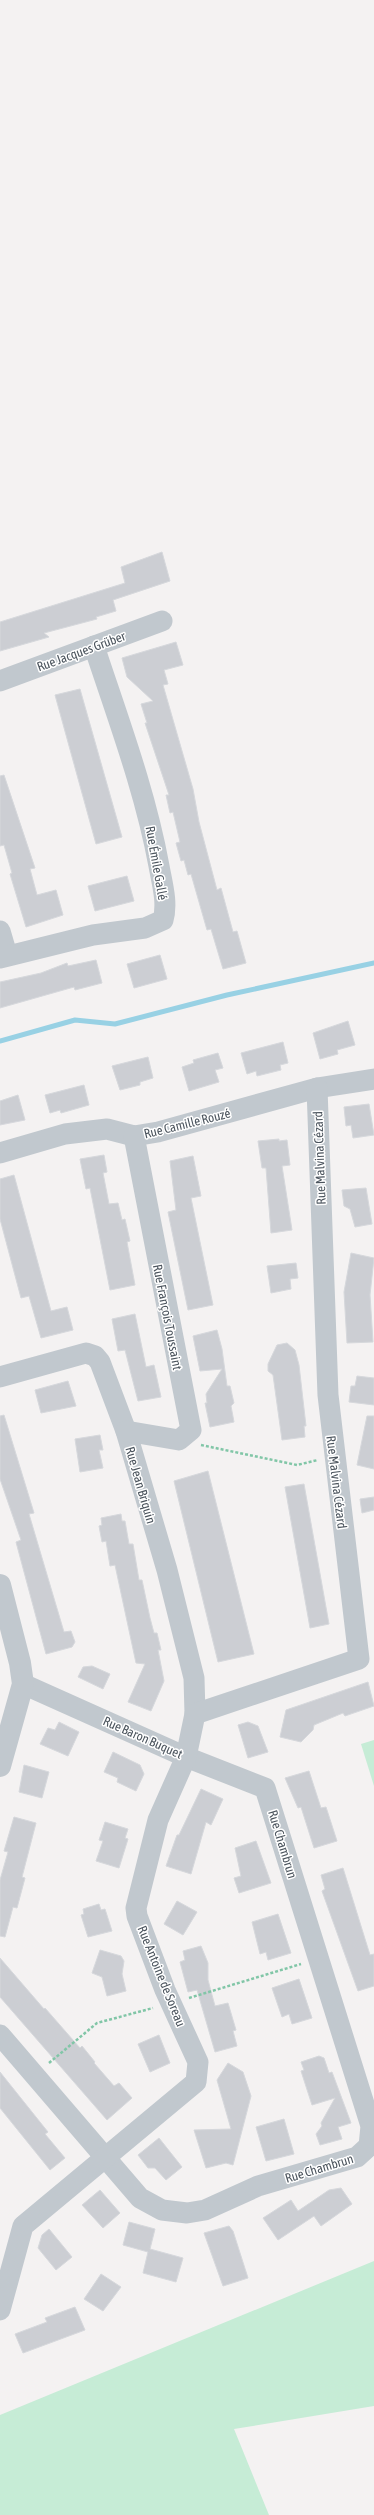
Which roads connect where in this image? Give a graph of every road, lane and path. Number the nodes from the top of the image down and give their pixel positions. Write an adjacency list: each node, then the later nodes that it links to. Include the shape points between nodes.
1 (162, 621): 2 (street, Rue Jacques Grüber)
2 (94, 646): 3 (street, Rue Jacques Grüber); 5 (street, Rue Émile Gallé, via 144,796 164,894 165,912 162,920 145,928 93,935)
3 (0, 681)
4 (0, 931): 5 (street)
5 (3, 957)
6 (374, 1079): 7 (street, Rue Camille Rouzé)
7 (317, 1088): 8 (street, Rue Camille Rouzé, via 158,1132); 13 (street, Rue Malvina Cézard, via 328,1395)
8 (134, 1136): 9 (street, Rue Camille Rouzé, via 107,1129 65,1134); 12 (street, Rue François Toussaint, via 191,1430)
9 (0, 1153)
10 (0, 1377): 11 (street, Rue Jean Briquin, via 86,1353 95,1356 100,1362)
11 (126, 1431): 12 (street); 16 (street, Rue Jean Briquin, via 194,1678)
12 (179, 1440): 13 (path, via 296,1465 319,1460)
13 (334, 1462): 16 (street, Rue Malvina Cézard, via 359,1659)
14 (0, 1585): 15 (street)
15 (23, 1684): 17 (street, Rue Baron Buquet); 18 (street)
16 (195, 1714): 17 (street)
17 (186, 1757): 19 (street, Rue Baron Buquet); 21 (street, Rue Antoine de Soreau, via 158,1820 136,1908 165,1990 198,2062 198,2073 191,2088)
18 (0, 1766)
19 (265, 1788): 21 (street, Rue Chambrun, via 371,2126 369,2146 357,2157 258,2186 205,2210 187,2213 162,2210 140,2198)
20 (0, 2034): 21 (street, Rue Chambrun)
21 (105, 2160): 22 (street, Rue Antoine de Soreau, via 23,2226)
22 (0, 2310)

